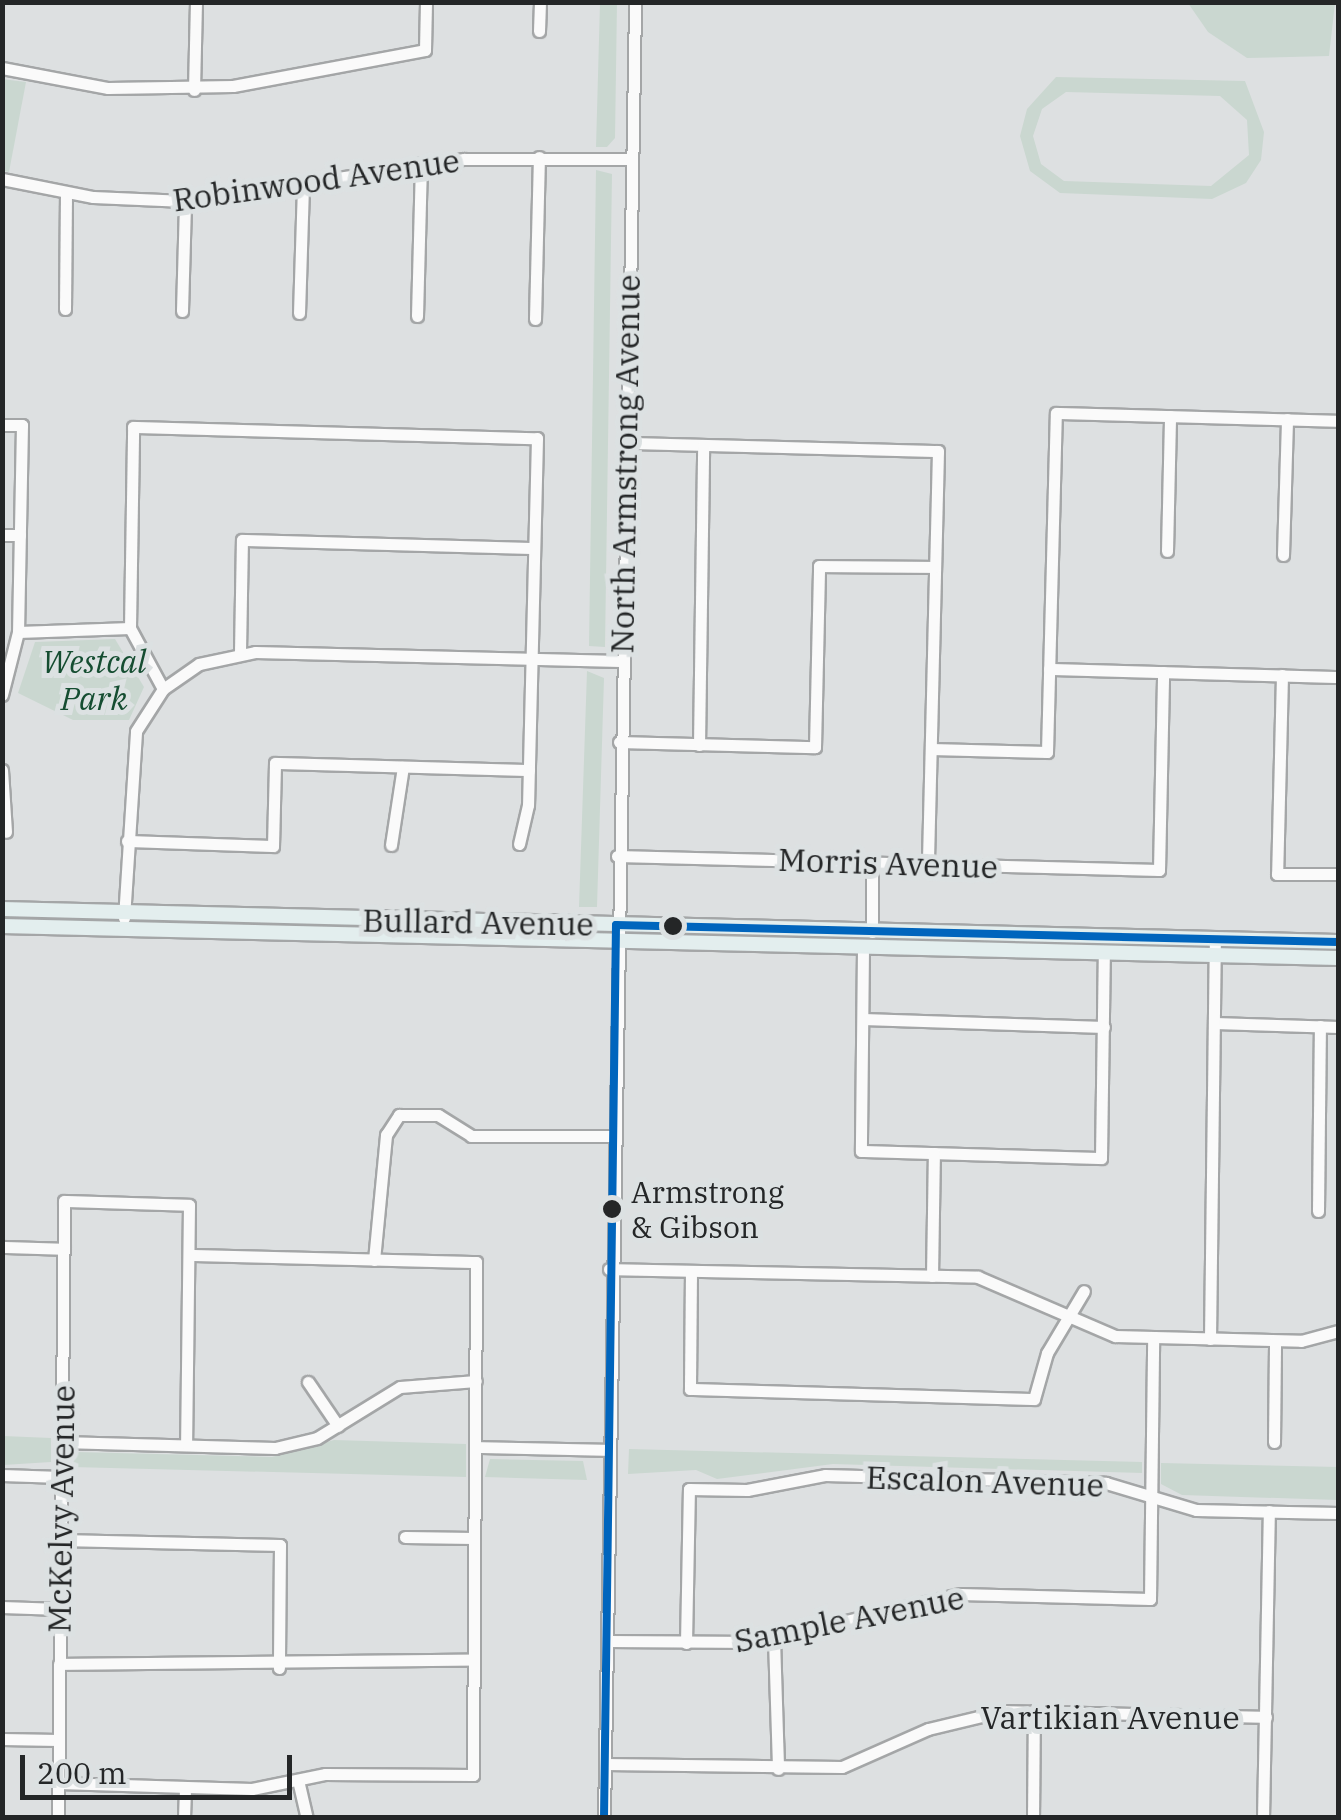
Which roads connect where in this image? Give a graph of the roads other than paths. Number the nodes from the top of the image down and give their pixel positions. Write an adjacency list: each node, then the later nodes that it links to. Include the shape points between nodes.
1 (196, 2): 7 (street)
2 (426, 2): 7 (street, via 425,50)
3 (540, 2): 5 (street)
4 (635, 2): 9 (street, North Armstrong Avenue)
5 (540, 31)
6 (2, 68): 7 (street, via 108,88)
7 (194, 90)
8 (539, 157): 9 (street, Robinwood Avenue); 10 (street, Robinwood Avenue); 19 (street)
9 (632, 159): 24 (street, North Armstrong Avenue)
10 (421, 163): 12 (street, Robinwood Avenue); 18 (street)
11 (2, 179): 13 (street, Robinwood Avenue)
12 (303, 185): 14 (street, Robinwood Avenue); 17 (street)
13 (66, 193): 14 (street, Robinwood Avenue); 15 (street)
14 (185, 201): 16 (street)
15 (65, 308)
16 (182, 310)
17 (299, 314)
18 (417, 316)
19 (536, 319)
20 (1170, 416): 21 (street); 29 (street); 37 (street, via 1056,413)
21 (1287, 419): 22 (street); 30 (street)
22 (1338, 421)
23 (2, 425): 27 (street, via 22,425)
24 (628, 444): 25 (street); 36 (street, North Armstrong Avenue)
25 (703, 445): 31 (street, via 938,451); 44 (street)
26 (2, 535): 27 (street)
27 (20, 535): 33 (street)
28 (534, 548): 32 (street, via 537,438 134,427); 34 (street, via 242,540); 35 (street)
29 (1168, 551)
30 (1283, 555)
31 (935, 567): 44 (street, via 819,566 816,748); 45 (street)
32 (130, 628): 33 (street); 41 (street)
33 (18, 632): 42 (street)
34 (240, 652): 35 (street); 41 (street, via 199,664)
35 (531, 659): 36 (street); 48 (street)
36 (620, 661): 43 (street, North Armstrong Avenue)
37 (1049, 670): 38 (street); 45 (street, via 1047,752)
38 (1163, 672): 39 (street); 55 (street, Morris Avenue, via 1159,870)
39 (1282, 676): 40 (street); 56 (street, via 1277,874)
40 (1338, 677)
41 (164, 689): 50 (street, via 129,757)
42 (2, 695)
43 (619, 742): 44 (street); 53 (street, North Armstrong Avenue)
44 (699, 744)
45 (931, 750): 55 (street)
46 (403, 767): 48 (street); 50 (street, via 275,763 273,846); 52 (street)
47 (2, 770): 49 (street)
48 (529, 770): 51 (street)
49 (6, 832)
50 (126, 841): 58 (street)
51 (519, 844)
52 (390, 845)
53 (617, 856): 54 (street, Morris Avenue); 59 (street, North Armstrong Avenue)
54 (872, 863): 55 (street, Morris Avenue); 62 (street)
55 (928, 865)
56 (1338, 874)
57 (2, 910): 58 (main road, Bullard Avenue)
58 (124, 912): 59 (main road, Bullard Avenue); 61 (street)
59 (616, 925): 62 (main road, Bullard Avenue); 65 (street, North Armstrong Avenue)
60 (2, 926): 61 (main road, Bullard Avenue)
61 (123, 929): 65 (main road, Bullard Avenue)
62 (872, 932): 63 (main road, Bullard Avenue)
63 (954, 934): 64 (main road, Bullard Avenue); 67 (main road, Bullard Avenue)
64 (1215, 941): 66 (main road, Bullard Avenue); 69 (street)
65 (615, 942): 67 (main road, Bullard Avenue); 76 (street, North Armstrong Avenue)
66 (1338, 942)
67 (864, 948): 68 (main road, Bullard Avenue); 71 (street)
68 (1104, 955): 69 (main road, Bullard Avenue); 74 (street)
69 (1215, 958): 70 (main road, Bullard Avenue); 72 (street)
70 (1338, 958)
71 (863, 1018): 74 (street); 77 (street, via 861,1151)
72 (1215, 1023): 73 (street); 90 (street)
73 (1320, 1026): 75 (street); 78 (street)
74 (1104, 1027): 77 (street, via 1101,1158)
75 (1338, 1027)
76 (611, 1136): 82 (street, via 471,1136 444,1117 398,1116 376,1195); 83 (street, North Armstrong Avenue)
77 (934, 1153): 85 (street)
78 (1318, 1211)
79 (2, 1247): 80 (street)
80 (64, 1249): 81 (street, McKelvy Avenue, via 64,1201 189,1204); 95 (street, McKelvy Avenue)
81 (189, 1255): 82 (street); 97 (street)
82 (374, 1260): 92 (street, via 476,1262)
83 (610, 1269): 84 (street); 99 (street, North Armstrong Avenue)
84 (691, 1271): 85 (street); 87 (street, via 690,1388 1034,1399)
85 (932, 1276): 87 (street, via 1000,1281)
86 (1084, 1291): 87 (street)
87 (1066, 1320): 89 (street, via 1096,1334)
88 (1338, 1331): 91 (street)
89 (1153, 1337): 90 (street); 102 (street)
90 (1210, 1339): 91 (street)
91 (1275, 1340): 96 (street)
92 (476, 1381): 94 (street, via 400,1386); 98 (street)
93 (308, 1382): 94 (street)
94 (338, 1426): 97 (street, via 274,1448)
95 (62, 1442): 97 (street); 101 (street, McKelvy Avenue)
96 (1274, 1442)
97 (186, 1444)
98 (476, 1448): 99 (street); 106 (street)
99 (608, 1450): 111 (street, North Armstrong Avenue)
100 (2, 1476): 101 (street)
101 (61, 1478): 107 (street, McKelvy Avenue)
102 (1150, 1496): 103 (street, Escalon Avenue, via 1196,1510); 110 (street, Sample Avenue, via 1150,1599 960,1594); 112 (street, Escalon Avenue, via 1106,1483 826,1475 747,1490 689,1489)
103 (1269, 1511): 104 (street, Escalon Avenue); 117 (street)
104 (1338, 1513)
105 (405, 1537): 106 (street)
106 (473, 1538): 113 (street)
107 (61, 1540): 109 (street, McKelvy Avenue); 115 (street, via 280,1544)
108 (2, 1608): 109 (street)
109 (60, 1609): 114 (street, McKelvy Avenue)
110 (774, 1639): 112 (street, Sample Avenue); 121 (street)
111 (608, 1641): 112 (street, Sample Avenue); 120 (street)
112 (686, 1642)
113 (472, 1660): 115 (street, via 333,1658); 122 (street, via 473,1775)
114 (59, 1664): 115 (street); 119 (street, McKelvy Avenue)
115 (279, 1668)
116 (1034, 1710): 117 (street, Vartikian Avenue); 121 (street, Vartikian Avenue, via 958,1719 842,1768); 129 (street)
117 (1266, 1717): 130 (street)
118 (2, 1739): 119 (street)
119 (58, 1740): 123 (street, McKelvy Avenue)
120 (605, 1764): 121 (street, Vartikian Avenue); 128 (street)
121 (778, 1769)
122 (298, 1780): 124 (street); 127 (street)
123 (58, 1782): 124 (street); 125 (street, McKelvy Avenue)
124 (185, 1787): 126 (street)
125 (58, 1818)
126 (184, 1818)
127 (307, 1818)
128 (604, 1818)
129 (1033, 1818)
130 (1263, 1818)

